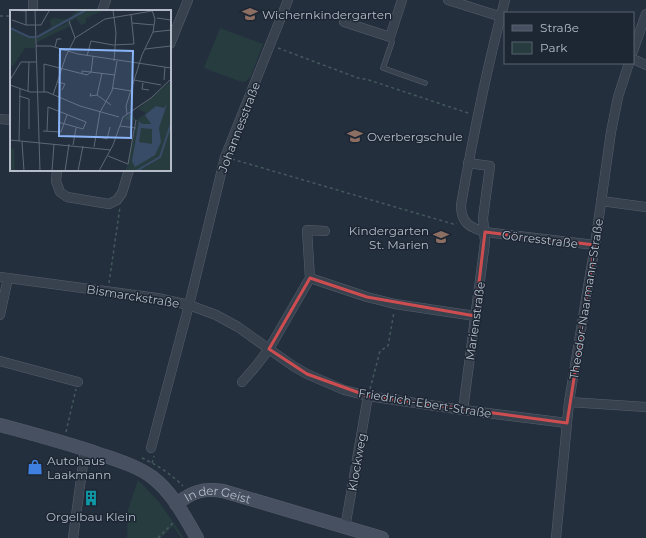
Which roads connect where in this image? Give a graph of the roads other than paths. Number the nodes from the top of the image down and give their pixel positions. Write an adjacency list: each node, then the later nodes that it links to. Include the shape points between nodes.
1 (106, 0): 7 (street)
2 (188, 0): 12 (street)
3 (288, 0): 30 (street, Johannesstraße, via 225,157)
4 (402, 0): 11 (street)
5 (448, 0): 9 (street)
6 (505, 0): 9 (street)
7 (102, 10)
8 (646, 14): 13 (street)
9 (503, 17): 20 (street, via 477,116)
10 (344, 22): 11 (street)
11 (390, 37): 17 (lane, via 392,42 383,68)
12 (171, 42)
13 (634, 48)
14 (634, 59): 16 (street)
15 (629, 64): 23 (street, Theodor-Naarmann-Straße, via 618,97)
16 (646, 65)
17 (425, 82)
18 (0, 119): 19 (street)
19 (10, 120)
20 (468, 163): 26 (street, via 461,212 465,222); 26 (street, Marienstraße, via 490,166 482,218)
21 (57, 171): 22 (street, via 56,181 60,192 67,197 109,204 117,200 122,193)
22 (129, 171)
23 (601, 201): 24 (street); 27 (street, Theodor-Naarmann-Straße)
24 (646, 207)
25 (325, 231): 29 (street, via 307,230)
26 (484, 232): 27 (street, Görresstraße); 32 (street, Marienstraße, via 486,242)
27 (595, 245): 38 (street, Theodor-Naarmann-Straße)
28 (4, 278): 30 (street, Bismarckstraße, via 157,298); 31 (street)
29 (310, 278): 32 (street, via 395,304); 33 (street)
30 (189, 305): 33 (street, Friedrich-Ebert-Straße, via 216,315); 43 (street, Bismarckstraße)
31 (0, 315)
32 (475, 316): 40 (street, Marienstraße)
33 (269, 348): 36 (street); 37 (street, Friedrich-Ebert-Straße, via 313,377 344,390)
34 (0, 361): 35 (street)
35 (78, 382)
36 (242, 382)
37 (368, 396): 40 (street, Friedrich-Ebert-Straße); 46 (street, Klockweg)
38 (569, 402): 39 (street); 41 (street, Theodor-Naarmann-Straße)
39 (646, 407)
40 (463, 410): 41 (street, Friedrich-Ebert-Straße)
41 (567, 423): 50 (street, Theodor-Naarmann-Straße)
42 (0, 425): 44 (main road, In der Geist)
43 (151, 448)
44 (85, 449): 45 (main road, In der Geist, via 117,460 152,477); 47 (street)
45 (179, 509): 46 (main road, In der Geist, via 188,495 211,489); 48 (main road)
46 (346, 528): 49 (main road, In der Geist)
47 (73, 538)
48 (197, 538)
49 (382, 538)
50 (556, 538)

